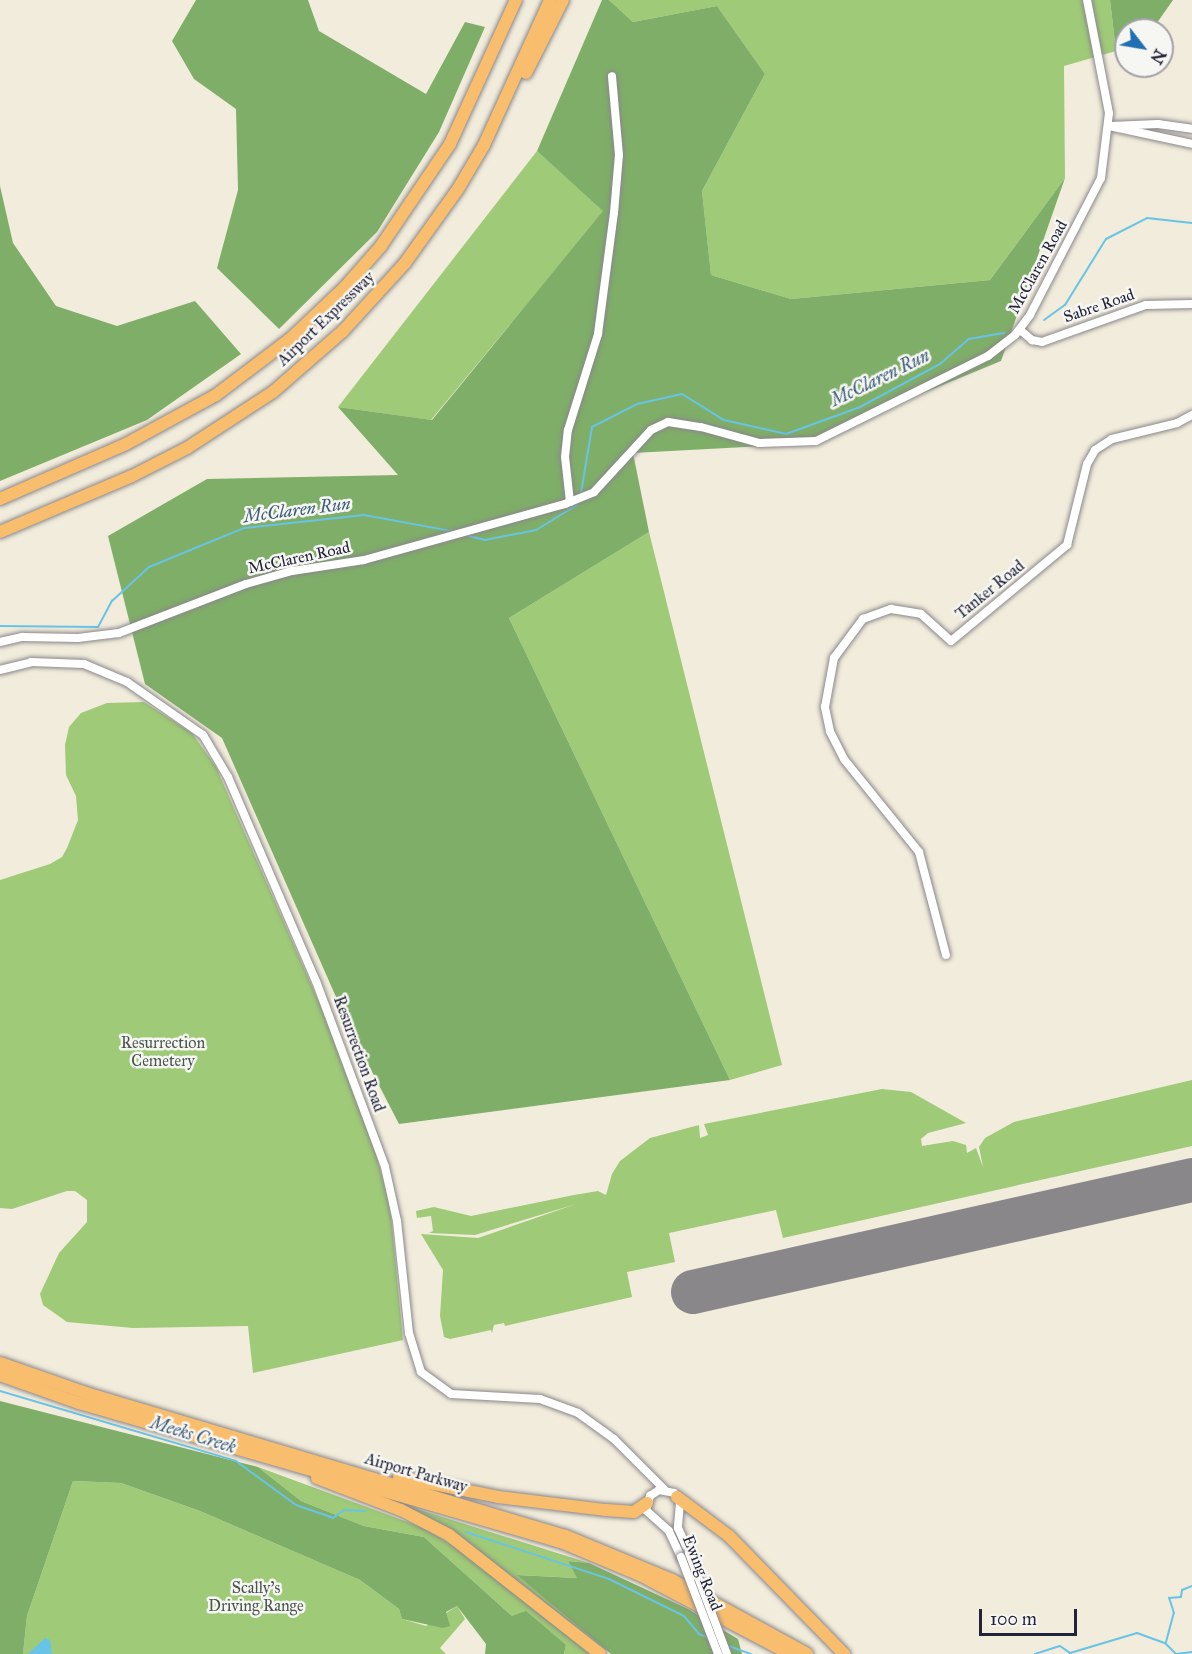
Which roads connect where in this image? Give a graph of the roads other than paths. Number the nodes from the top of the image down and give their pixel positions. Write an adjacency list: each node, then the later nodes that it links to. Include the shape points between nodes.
1 (515, 0): 13 (highway, Airport Expressway, via 450,144 424,187 345,287 290,339 216,395 157,429)
2 (550, 0): 9 (highway, Airport Expressway, via 484,145)
3 (563, 0): 9 (highway, via 479,167)
4 (1087, 0): 6 (street, McClaren Road, via 1107,94)
5 (612, 76): 14 (street, via 619,155 614,213 598,334 568,430 565,457)
6 (1109, 126): 7 (street, via 1149,123); 8 (street); 11 (street, McClaren Road, via 1095,193)
7 (1192, 129)
8 (1192, 144)
9 (405, 263): 15 (highway, Airport Expressway, via 314,358 230,423 132,476)
10 (1192, 303): 11 (street, Sabre Road, via 1146,305 1042,342 1032,340)
11 (1020, 330): 14 (street, McClaren Road, via 981,360 816,441 759,443 668,422 651,429 594,492)
12 (1192, 416): 18 (street, Tanker Road, via 1112,439 1095,450 1067,545 951,641 921,614 891,609 863,619 834,658 825,706 833,739 850,767 908,833 919,852)
13 (0, 498)
14 (570, 502): 16 (street, McClaren Road, via 364,560 292,571 246,584 118,633 78,638 22,637)
15 (0, 532)
16 (0, 642)
17 (0, 670): 23 (street, Resurrection Road, via 31,662 84,664 127,682 203,735 228,777 316,981 384,1167 397,1221 409,1333 421,1372 451,1394 540,1399 566,1407 614,1439)
18 (946, 955)
19 (0, 1363): 21 (highway, Airport Parkway)
20 (0, 1375): 22 (highway, Airport Parkway, via 79,1403)
21 (121, 1403): 26 (highway, via 451,1489 627,1512 641,1509); 32 (highway, Airport Parkway, via 574,1539 672,1580)
22 (218, 1442): 28 (highway, via 428,1522); 31 (highway, Airport Parkway, via 561,1542 640,1575)
23 (643, 1471): 24 (street, Resurrection Road); 26 (street, Resurrection Road)
24 (664, 1489): 25 (street); 26 (street)
25 (677, 1497): 27 (street, Ewing Road, via 681,1506 678,1527); 33 (highway, via 729,1536)
26 (648, 1500): 27 (street, Ewing Road, via 648,1515 669,1531)
27 (685, 1555): 29 (street, Ewing Road, bridge); 30 (street, Ewing Road, bridge)
28 (600, 1654)
29 (718, 1654)
30 (727, 1654)
31 (790, 1654)
32 (807, 1654)
33 (844, 1654)

